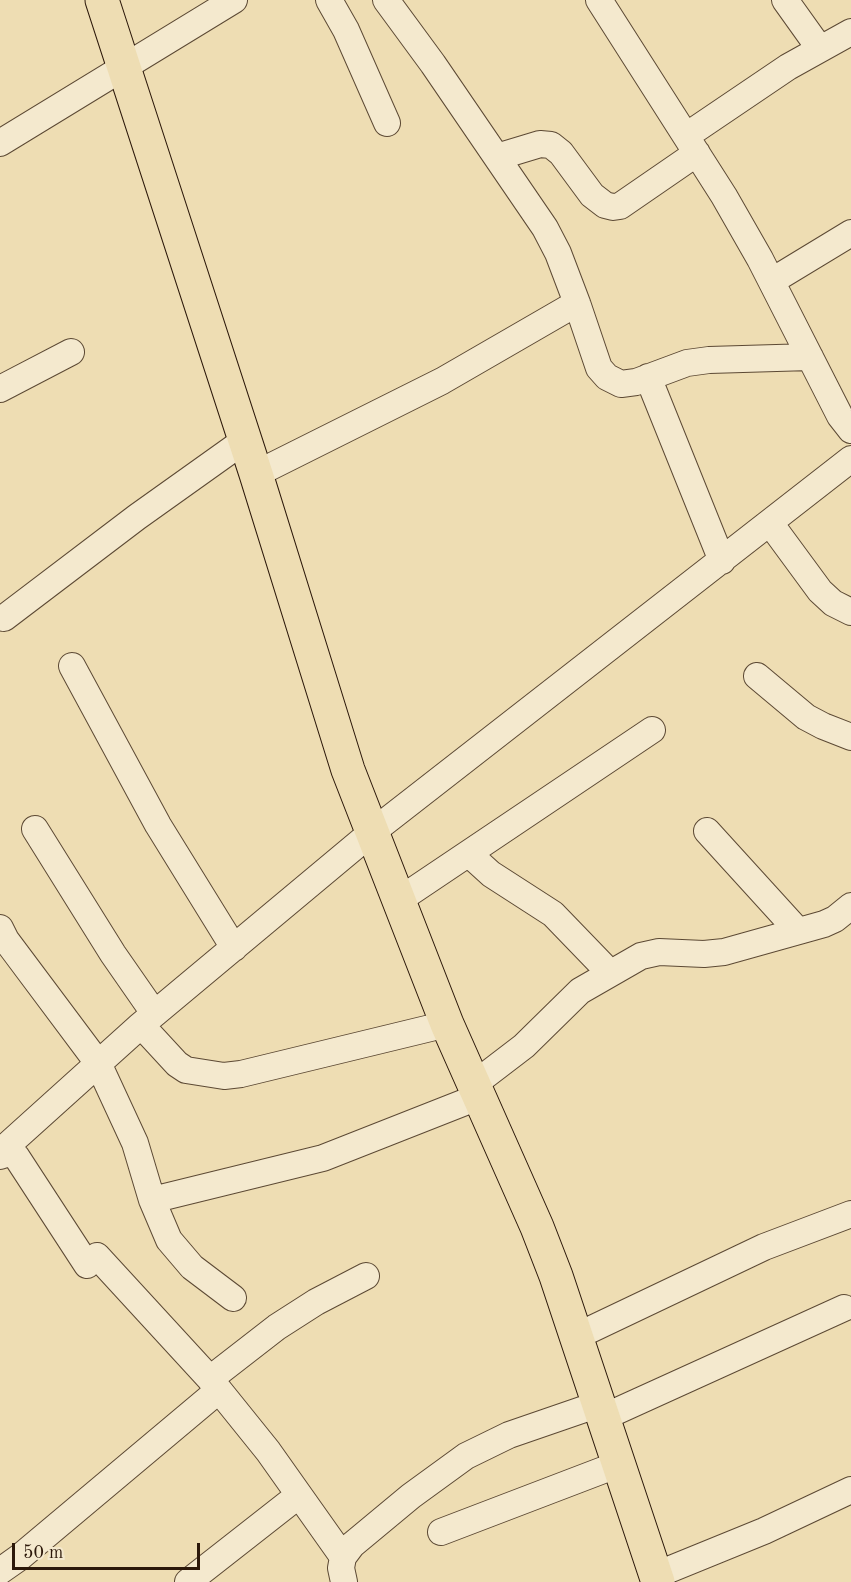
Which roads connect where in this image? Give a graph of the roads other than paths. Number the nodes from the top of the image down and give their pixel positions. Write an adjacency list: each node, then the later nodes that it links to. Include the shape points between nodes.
1 (102, 0): 9 (main road)
2 (234, 0): 9 (street)
3 (329, 0): 10 (street)
4 (386, 0): 13 (street)
5 (599, 0): 12 (street)
6 (785, 0): 8 (street)
7 (851, 32): 8 (street)
8 (820, 49): 12 (street, via 788,67)
9 (124, 67): 11 (street); 22 (main road)
10 (387, 123)
11 (0, 143)
12 (691, 145): 13 (street, via 620,206 613,207 592,195 551,145 540,144); 15 (street)
13 (497, 157): 16 (street, via 545,228)
14 (851, 233): 15 (street)
15 (772, 281): 18 (street)
16 (577, 303): 19 (street, via 599,368 607,377 621,384); 24 (street, via 442,381)
17 (71, 352): 20 (street)
18 (810, 357): 19 (street, via 709,360 687,363); 21 (street)
19 (648, 377): 26 (street)
20 (0, 389)
21 (851, 430)
22 (245, 440): 24 (main road); 28 (street)
23 (851, 459): 25 (street)
24 (256, 474): 35 (main road)
25 (770, 523): 26 (street); 27 (street, via 820,591)
26 (722, 561): 35 (street)
27 (851, 612)
28 (4, 618)
29 (72, 666): 41 (street, via 158,825)
30 (757, 676): 32 (street, via 806,717)
31 (652, 730): 36 (street)
32 (851, 737)
33 (35, 829): 43 (street, via 113,954)
34 (707, 831): 40 (street)
35 (371, 833): 37 (main road); 41 (street)
36 (469, 854): 37 (street); 42 (street, via 491,874 553,914)
37 (399, 900): 44 (main road)
38 (851, 906): 40 (street, via 835,919)
39 (0, 928): 45 (street)
40 (798, 931): 42 (street, via 724,952 659,952 641,956)
41 (234, 948): 43 (street)
42 (610, 973): 46 (street, via 580,991)
43 (147, 1019): 44 (street, via 177,1064 186,1070 224,1076); 45 (street)
44 (447, 1024): 46 (main road)
45 (98, 1063): 47 (street); 48 (street, via 135,1143)
46 (476, 1091): 48 (street, via 323,1158); 53 (main road, via 537,1227)
47 (0, 1154): 54 (street, via 16,1156 92,1261)
48 (152, 1200): 51 (street, via 177,1251)
49 (851, 1214): 53 (street, via 764,1247)
50 (366, 1276): 54 (street, via 277,1327)
51 (232, 1298)
52 (844, 1308): 55 (street)
53 (577, 1336): 55 (main road)
54 (214, 1385): 58 (street); 61 (street)
55 (601, 1411): 56 (main road); 60 (street, via 509,1435 466,1456 411,1496)
56 (619, 1464): 59 (street); 62 (main road)
57 (851, 1490): 62 (street)
58 (299, 1495): 60 (street); 64 (street)
59 (441, 1532)
60 (343, 1557): 65 (street)
61 (0, 1571): 63 (street)
62 (657, 1579)
63 (8, 1582)
64 (188, 1582)
65 (344, 1582)

